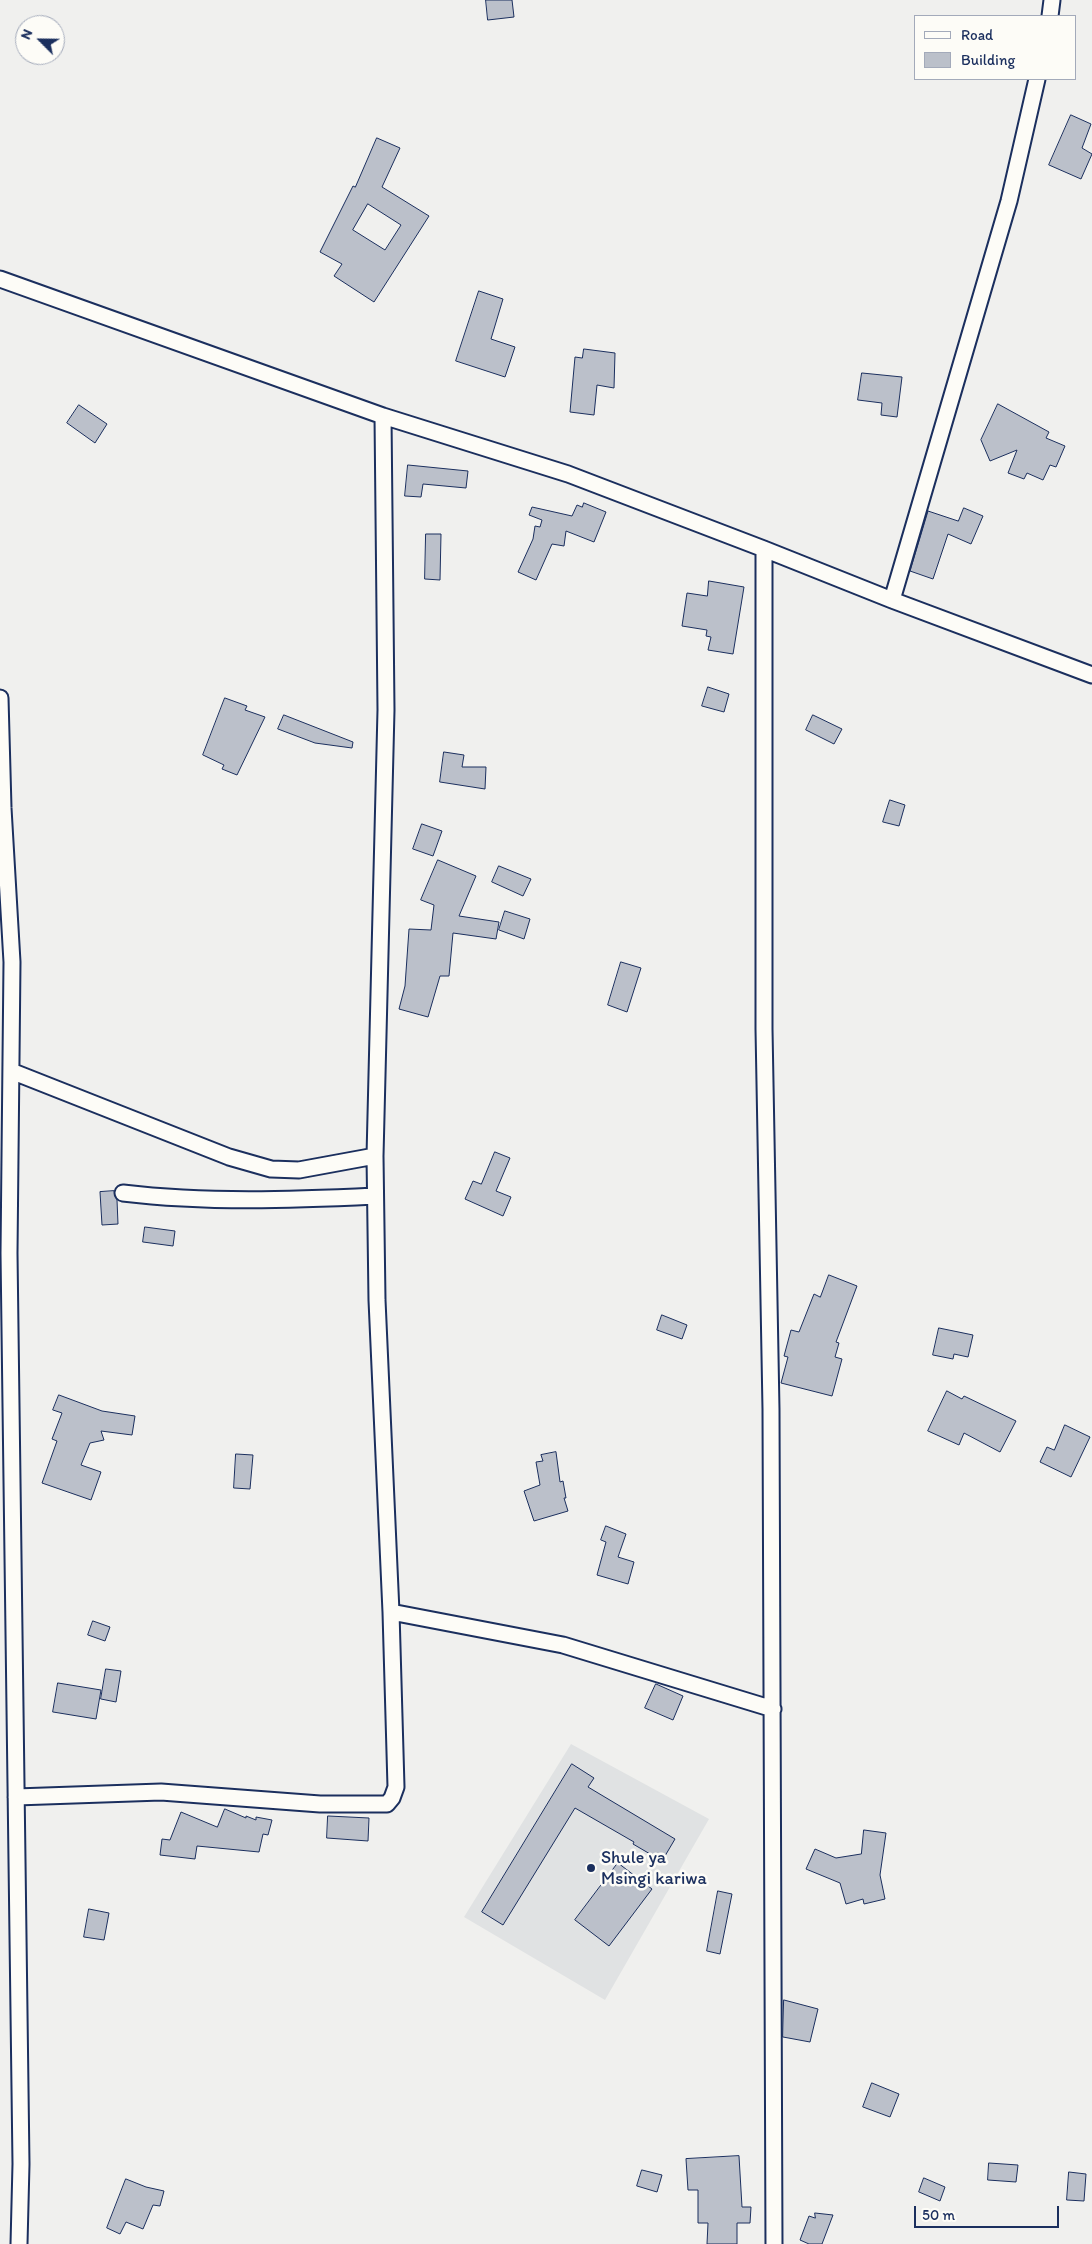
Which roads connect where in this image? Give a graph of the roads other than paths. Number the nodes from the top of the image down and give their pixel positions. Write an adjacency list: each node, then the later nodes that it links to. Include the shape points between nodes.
1 (1052, 0): 2 (street)
2 (1050, 15)
3 (1038, 80): 7 (street, via 1009,201)
4 (0, 279): 5 (street)
5 (383, 416): 6 (street, via 568,474); 11 (street, via 386,710)
6 (764, 549): 7 (street); 15 (street, via 764,1029)
7 (892, 600): 8 (street)
8 (1092, 675)
9 (0, 698): 10 (street, via 12,962)
10 (11, 1071): 11 (street, via 230,1157 270,1169 299,1170); 16 (street, via 9,1253)
11 (375, 1156): 13 (street)
12 (123, 1194): 13 (street, via 173,1198)
13 (375, 1196): 14 (street)
14 (391, 1612): 15 (street, via 563,1646); 16 (street, via 396,1787 387,1804 320,1804 161,1792)
15 (773, 1709): 18 (street)
16 (16, 1797): 17 (street, via 21,2164)
17 (19, 2244)
18 (774, 2244)

